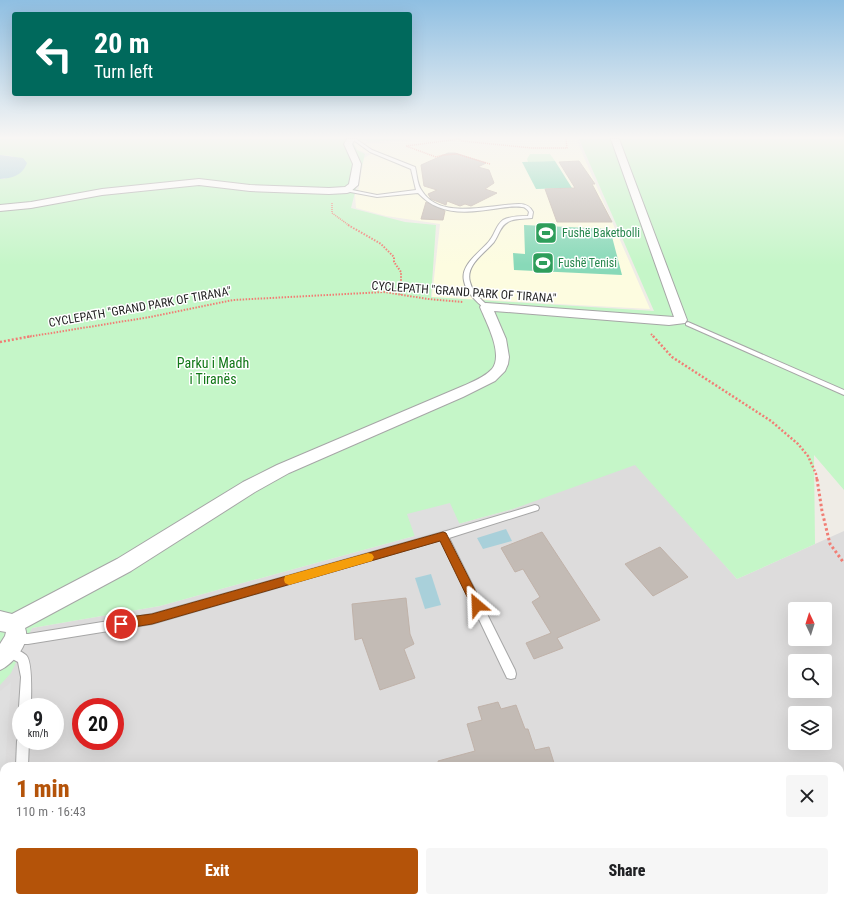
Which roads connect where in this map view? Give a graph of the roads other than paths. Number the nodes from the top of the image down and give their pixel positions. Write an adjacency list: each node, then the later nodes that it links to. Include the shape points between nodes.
1 (354, 181): 4 (street)
2 (416, 181): 5 (lane)
3 (631, 181): 8 (street)
4 (347, 190): 5 (lane, via 377,196); 6 (street, via 250,188 199,182 102,192)
5 (418, 191): 7 (lane, via 425,200 459,211 516,205 529,208 530,217 512,218 499,226 492,240 469,264 466,271 469,289)
6 (0, 208)
7 (484, 305): 8 (street); 12 (street, via 504,356 497,373 458,394 283,469 249,487)
8 (685, 322): 9 (lane)
9 (844, 393)
10 (535, 508): 11 (lane)
11 (443, 536): 12 (lane, via 152,619 28,639); 13 (lane)
12 (6, 645): 14 (lane, via 23,659)
13 (511, 674)
14 (25, 698)
15 (23, 750): 16 (lane)
16 (22, 762)

